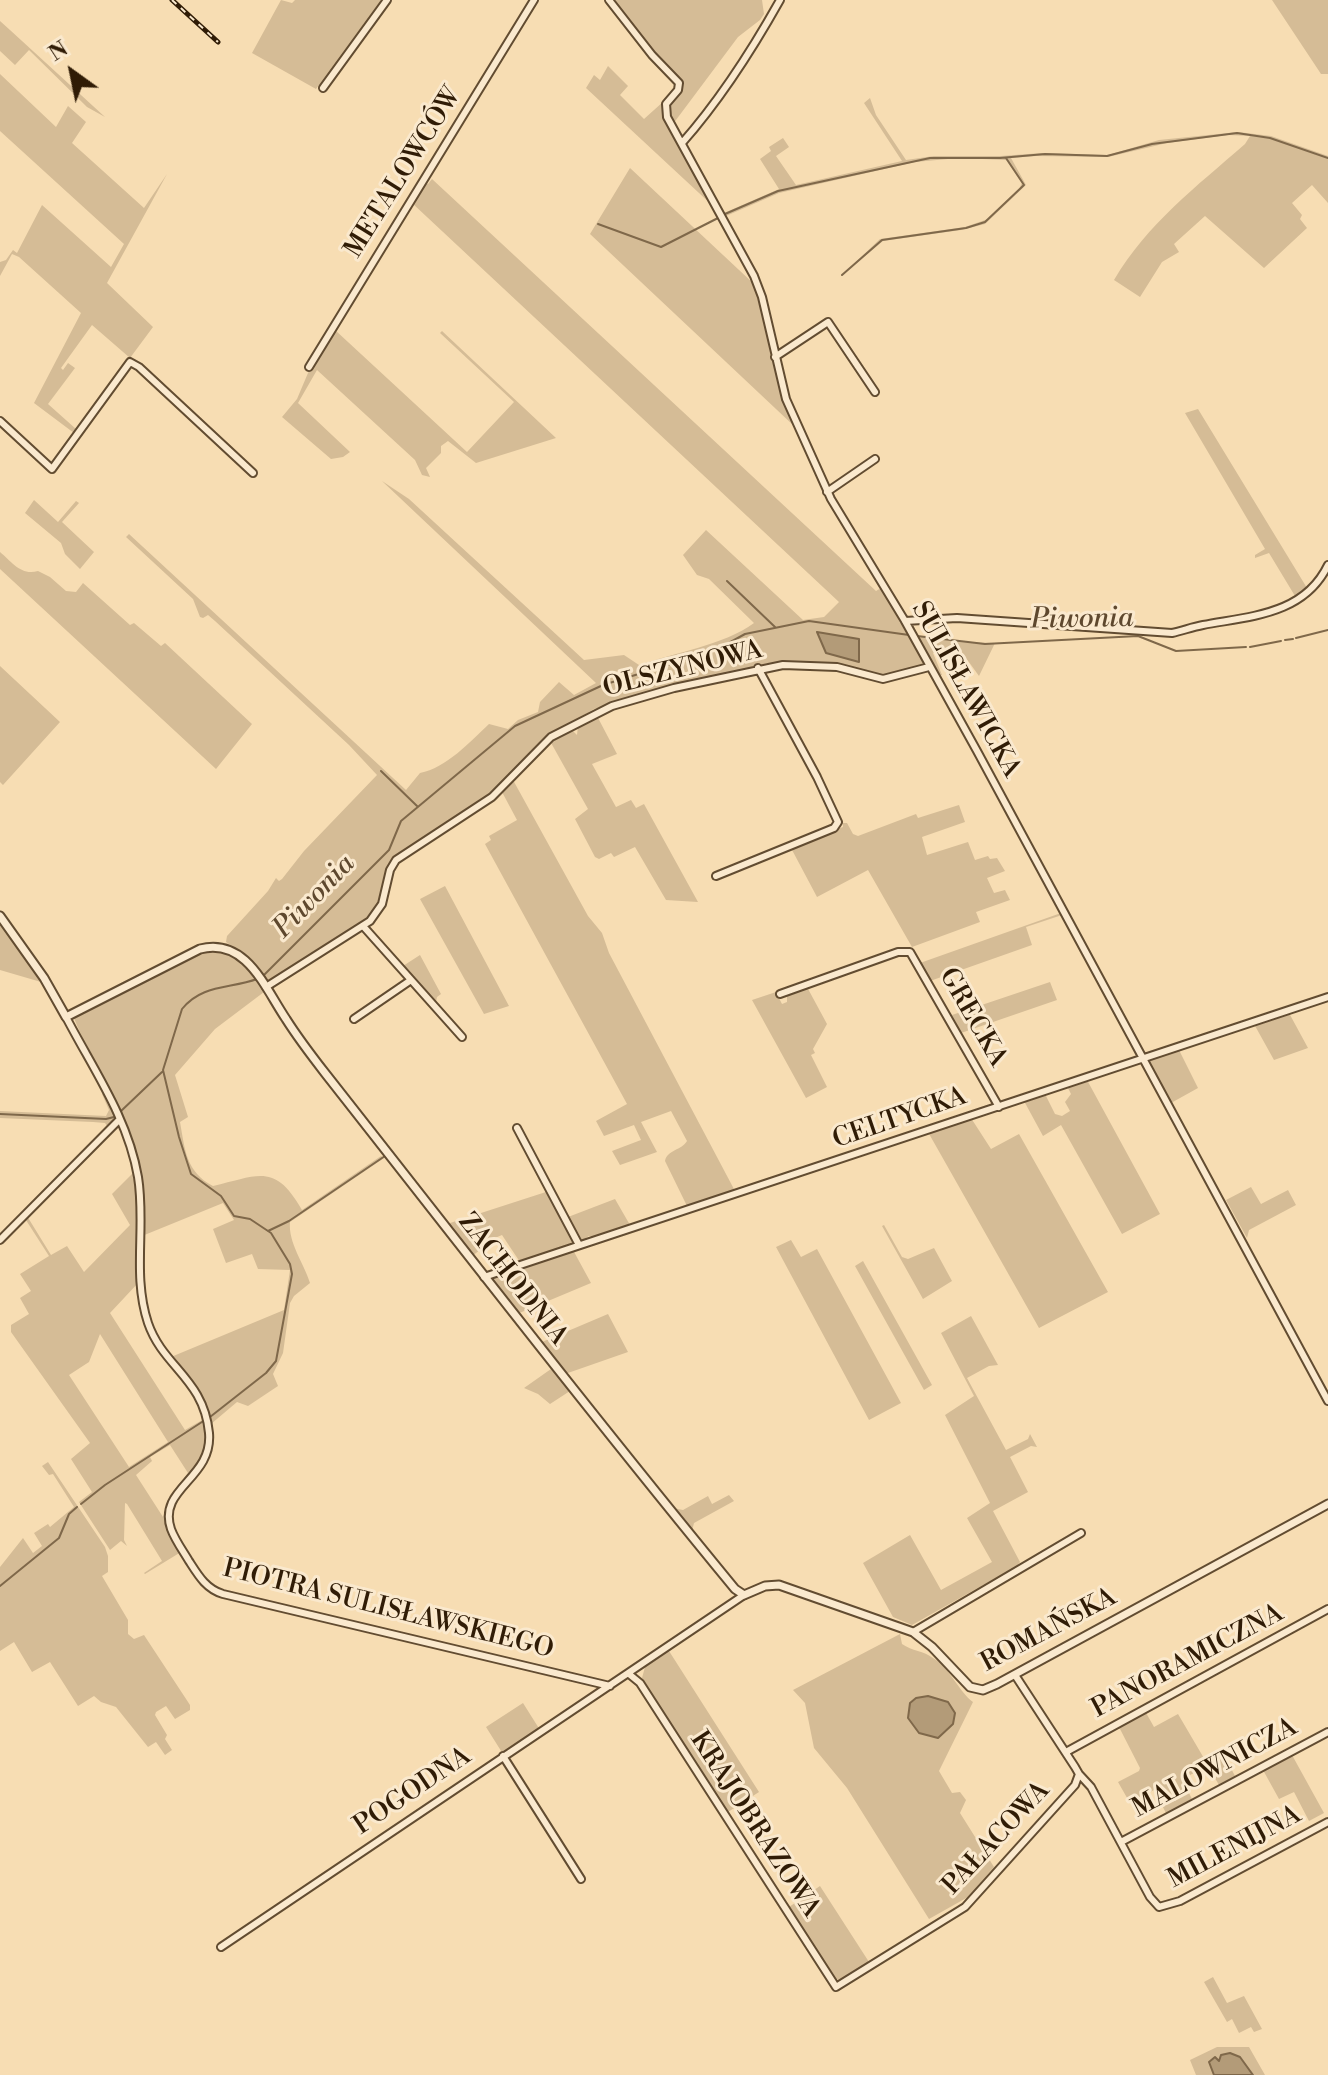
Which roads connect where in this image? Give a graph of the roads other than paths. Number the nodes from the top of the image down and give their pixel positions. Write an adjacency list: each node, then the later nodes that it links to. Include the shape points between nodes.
1 (387, 0): 5 (street)
2 (534, 0): 8 (street, METALOWCÓW)
3 (609, 0): 6 (street, SULISŁAWICKA, via 679,83 666,108)
4 (780, 0): 6 (street)
5 (323, 88)
6 (682, 143): 7 (street, SULISŁAWICKA, via 754,276)
7 (775, 357): 9 (street, via 828,322); 13 (street, SULISŁAWICKA, via 791,410)
8 (309, 367)
9 (875, 392)
10 (0, 421): 12 (street, via 52,469 130,362)
11 (875, 459): 13 (street)
12 (253, 473)
13 (827, 492): 15 (street, SULISŁAWICKA)
14 (1328, 565): 15 (street, via 1313,588 1270,612 1172,633 976,619)
15 (905, 621): 16 (street, SULISŁAWICKA)
16 (929, 667): 17 (street, OLSZYNOWA, via 883,679 815,664); 28 (street, SULISŁAWICKA)
17 (758, 668): 18 (street, via 837,825); 20 (street, OLSZYNOWA, via 612,706 555,734 492,797 396,860 379,910)
18 (716, 876)
19 (0, 916): 25 (street)
20 (363, 926): 21 (street, OLSZYNOWA); 22 (street)
21 (262, 980): 25 (street, ZACHODNIA, via 234,952 208,947); 34 (street, ZACHODNIA, via 301,1042)
22 (411, 980): 26 (street); 27 (street)
23 (780, 994): 29 (street, GRECKA, via 908,951)
24 (1328, 997): 28 (street, CELTYCKA)
25 (66, 1017): 30 (street, PIOTRA SULISŁAWSKIEGO)
26 (354, 1019)
27 (462, 1037)
28 (1145, 1057): 29 (street, CELTYCKA); 35 (street, SULISŁAWICKA)
29 (999, 1107): 33 (street, CELTYCKA)
30 (119, 1120): 32 (street); 45 (street, PIOTRA SULISŁAWSKIEGO, via 138,1179 140,1280 147,1318 158,1344 196,1390 208,1425 206,1460 176,1494 169,1518 205,1583 223,1594)
31 (517, 1128): 33 (street)
32 (0, 1240)
33 (579, 1245): 34 (street, CELTYCKA)
34 (484, 1277): 38 (street, ZACHODNIA)
35 (1328, 1401)
36 (1328, 1504): 43 (street, ROMAŃSKA)
37 (1081, 1533): 40 (street)
38 (744, 1595): 40 (street, ROMAŃSKA, via 779,1585); 41 (street, ROMAŃSKA)
39 (1328, 1609): 47 (street, PANORAMICZNA)
40 (913, 1632): 43 (street, ROMAŃSKA, via 974,1689)
41 (643, 1664): 42 (street, ROMAŃSKA); 44 (street)
42 (629, 1674): 44 (street, KRAJOBRAZOWA); 45 (street, POGODNA)
43 (1015, 1675): 47 (street, PAŁACOWA)
44 (640, 1683): 54 (street, KRAJOBRAZOWA)
45 (610, 1686): 48 (street, POGODNA)
46 (1328, 1732): 51 (street, MALOWNICZA)
47 (1066, 1752): 49 (street, PAŁACOWA)
48 (503, 1756): 52 (street); 53 (street, POGODNA)
49 (1079, 1774): 51 (street); 54 (street, PAŁACOWA, via 1072,1789 965,1907)
50 (1328, 1822): 51 (street, MILENIJNA, via 1167,1907 1159,1907 1150,1897)
51 (1121, 1842)
52 (581, 1879)
53 (221, 1947)
54 (836, 1987)

